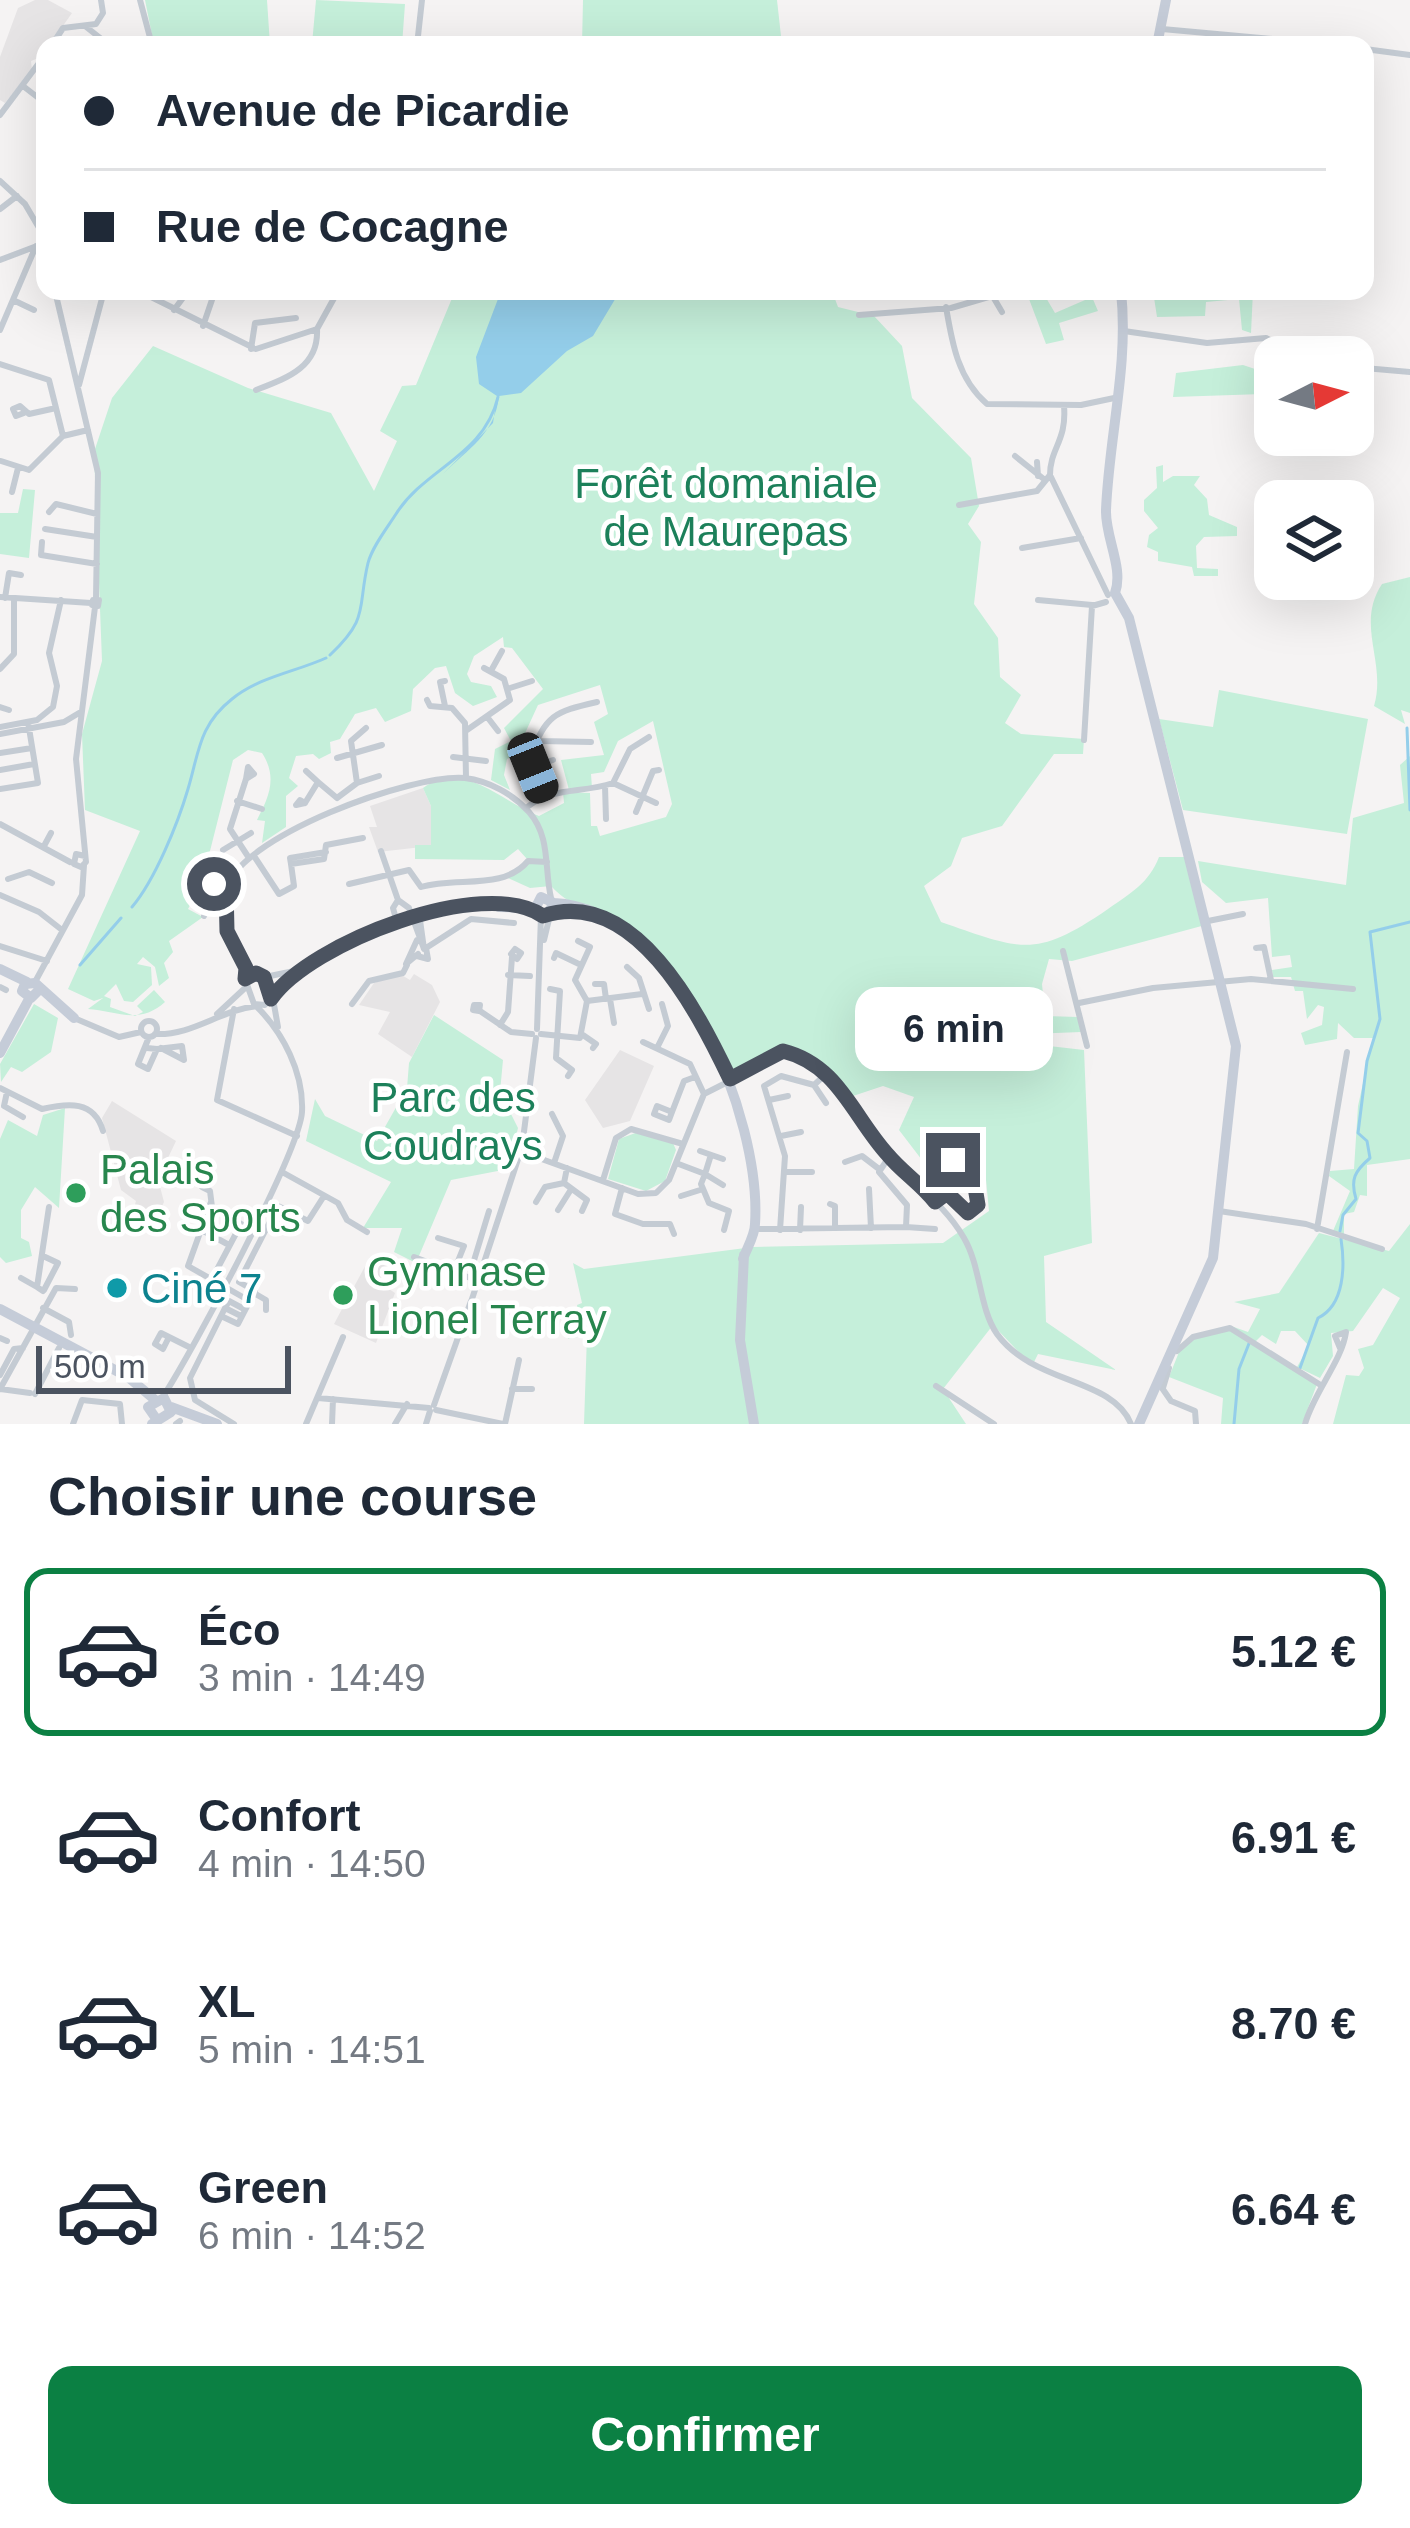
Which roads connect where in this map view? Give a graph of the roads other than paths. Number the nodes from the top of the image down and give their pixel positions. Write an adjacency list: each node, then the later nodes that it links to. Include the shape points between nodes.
1 (140, 0): 9 (street)
2 (422, 0): 10 (street)
3 (1166, 0): 6 (street)
4 (102, 4): 5 (street, via 96,24)
5 (85, 26): 7 (street); 8 (street)
6 (1160, 29): 11 (street); 12 (street)
7 (58, 36)
8 (98, 36)
9 (150, 36)
10 (417, 36)
11 (1159, 36)
12 (1238, 36)
13 (1374, 50): 14 (street)
14 (1410, 55)
15 (36, 68): 16 (street)
16 (23, 86): 17 (street); 18 (street)
17 (36, 96)
18 (0, 115)
19 (0, 181): 20 (street)
20 (17, 196): 21 (street); 22 (street)
21 (0, 209)
22 (36, 221)
23 (36, 245): 25 (street)
24 (36, 254): 26 (street)
25 (0, 260)
26 (13, 300): 37 (street); 44 (street)
27 (58, 300): 51 (street)
28 (102, 300): 51 (street)
29 (156, 300): 38 (street)
30 (181, 300): 38 (street)
31 (212, 300): 42 (street)
32 (333, 300): 43 (street)
33 (974, 300): 36 (street)
34 (995, 300): 39 (street)
35 (1122, 300): 45 (street)
36 (946, 308): 40 (street); 54 (street, via 953,352 987,404)
37 (34, 310)
38 (174, 310): 42 (street)
39 (1001, 312)
40 (859, 315)
41 (296, 318): 47 (street, via 255,323)
42 (202, 326): 47 (street)
43 (317, 329): 47 (street); 52 (street, via 303,369)
44 (0, 330)
45 (1124, 331): 46 (street, via 1207,343); 53 (street)
46 (1254, 339)
47 (251, 349)
48 (0, 364): 55 (street, via 49,380)
49 (1374, 369): 50 (street)
50 (1410, 372)
51 (78, 386): 57 (street)
52 (256, 390)
53 (1119, 397): 54 (street); 76 (street, via 1105,516 1119,580)
54 (1064, 405): 63 (street, via 1064,441)
55 (56, 408): 56 (street); 58 (street)
56 (24, 413)
57 (88, 430): 58 (street); 67 (street)
58 (63, 436): 62 (street, via 32,469)
59 (1015, 456): 63 (street)
60 (0, 458): 62 (street)
61 (1037, 462): 63 (street)
62 (18, 468): 64 (street)
63 (1045, 477): 65 (street, via 1037,491); 70 (street)
64 (12, 492)
65 (958, 505)
66 (49, 512): 67 (street, via 56,504)
67 (98, 514): 69 (street)
68 (45, 530): 69 (street)
69 (97, 537): 73 (street)
70 (1081, 538): 72 (street); 76 (street)
71 (41, 542): 73 (street, via 41,555)
72 (1022, 548)
73 (97, 564): 79 (street)
74 (21, 575): 75 (street, via 9,573)
75 (6, 598): 77 (street); 82 (street, via 14,653)
76 (1112, 598): 80 (street); 160 (street, via 1129,618)
77 (61, 600): 79 (street); 92 (street, via 50,653 56,700)
78 (1038, 600): 80 (street)
79 (94, 603): 89 (street)
80 (1093, 606): 100 (street)
81 (502, 651): 85 (street, via 488,669)
82 (0, 669)
83 (445, 681): 88 (street)
84 (532, 681): 85 (street)
85 (510, 688): 90 (street, via 510,700)
86 (427, 700): 88 (street)
87 (597, 702): 98 (street, via 553,713)
88 (445, 706): 96 (street)
89 (80, 714): 91 (street); 95 (street)
90 (488, 718): 96 (street); 97 (street)
91 (64, 722): 92 (street); 95 (street)
92 (28, 725): 94 (street); 103 (street)
93 (366, 728): 104 (street, via 351,741)
94 (0, 730)
95 (79, 730): 144 (street)
96 (467, 730): 108 (street)
97 (498, 731)
98 (545, 737): 101 (street); 112 (street, via 531,753)
99 (649, 737): 122 (street, via 630,749)
100 (1084, 740)
101 (591, 742)
102 (382, 745): 104 (street)
103 (32, 748): 105 (street); 111 (street)
104 (352, 752): 107 (street); 121 (street)
105 (0, 753)
106 (453, 757): 108 (street)
107 (337, 758)
108 (467, 759): 110 (street); 118 (street)
109 (553, 760): 112 (street)
110 (486, 761)
111 (34, 764): 113 (street); 123 (street, via 38,783)
112 (533, 768): 115 (street); 124 (street)
113 (0, 769): 123 (street)
114 (659, 770): 125 (street)
115 (518, 771)
116 (306, 772): 120 (street)
117 (379, 776): 121 (street)
118 (466, 778): 131 (street); 132 (street)
119 (245, 779): 127 (street)
120 (318, 782): 126 (street); 128 (street)
121 (357, 783): 126 (street)
122 (609, 784): 124 (street); 125 (street); 134 (street)
123 (2, 789)
124 (543, 794): 131 (street)
125 (641, 795): 129 (street); 133 (street)
126 (339, 798): 132 (street)
127 (237, 801): 130 (street); 139 (street, via 230,829)
128 (305, 803)
129 (656, 803)
130 (262, 808)
131 (526, 808): 145 (street, via 544,838)
132 (343, 809): 143 (street)
133 (636, 812)
134 (606, 819)
135 (0, 824): 140 (street)
136 (51, 833): 140 (street)
137 (251, 833): 139 (street)
138 (362, 838): 143 (street, via 326,845 324,859 291,863 294,886 279,895)
139 (238, 842): 141 (street); 143 (street)
140 (44, 847): 144 (street)
141 (223, 850)
142 (381, 851): 147 (street)
143 (251, 856): 151 (street)
144 (78, 860): 162 (street, via 82,885)
145 (547, 866): 147 (street, via 528,860 518,873 493,880 422,887 413,871); 154 (street)
146 (0, 873): 148 (street)
147 (389, 878): 150 (street); 153 (street)
148 (8, 879): 149 (street, via 29,872); 152 (street)
149 (52, 883)
150 (349, 884)
151 (220, 888): 158 (street); 175 (street, via 227,931)
152 (0, 896): 162 (street)
153 (398, 901): 156 (street); 159 (street)
154 (545, 906): 155 (street); 204 (street); 219 (street, via 605,919 646,945)
155 (500, 907): 156 (street)
156 (416, 913): 159 (street); 163 (street)
157 (1243, 914): 160 (street)
158 (204, 916)
159 (396, 919): 176 (street)
160 (1208, 921): 184 (street)
161 (514, 923): 167 (street, via 472,919)
162 (62, 930): 171 (street)
163 (421, 938): 167 (street); 172 (street)
164 (578, 941): 173 (street, via 590,947)
165 (0, 946): 171 (street)
166 (1256, 948): 181 (street, via 1264,947)
167 (421, 951): 172 (street)
168 (1063, 951): 192 (street)
169 (512, 957): 179 (street)
170 (554, 958): 173 (street)
171 (46, 961): 187 (street)
172 (407, 965): 193 (street, via 369,981)
173 (581, 965): 191 (street, via 574,985)
174 (625, 966): 188 (street)
175 (246, 968): 178 (street); 182 (street)
176 (303, 969): 178 (street); 189 (street)
177 (0, 973): 187 (street)
178 (260, 975): 182 (street); 189 (street)
179 (508, 975): 180 (street); 202 (street)
180 (530, 976)
181 (1270, 980): 184 (street); 185 (street)
182 (245, 983): 195 (street); 200 (street)
183 (595, 984): 190 (street, via 604,984)
184 (1225, 984): 192 (street); 268 (street, via 1236,1046)
185 (1353, 988)
186 (550, 989): 207 (street, via 563,990)
187 (30, 991): 199 (street); 208 (street); 215 (street)
188 (642, 994): 190 (street); 197 (street)
189 (272, 997): 195 (street); 206 (street)
190 (608, 999): 191 (street); 201 (street)
191 (587, 1001): 205 (street)
192 (1079, 1003): 210 (street)
193 (352, 1004)
194 (662, 1004): 213 (street, via 668,1024)
195 (257, 1005): 196 (street); 206 (street)
196 (234, 1009): 200 (street); 231 (street, via 217,1100)
197 (644, 1009)
198 (480, 1011): 202 (street)
199 (74, 1018): 203 (street, via 119,1037)
200 (210, 1020): 203 (street)
201 (614, 1023)
202 (500, 1025): 204 (street)
203 (153, 1033): 211 (street)
204 (537, 1034): 207 (street); 235 (street)
205 (583, 1035): 207 (street); 212 (street)
206 (281, 1036): 231 (street, via 302,1091)
207 (556, 1036): 217 (street, via 556,1058 572,1070)
208 (0, 1042)
209 (643, 1042): 213 (street)
210 (1088, 1046)
211 (155, 1048)
212 (593, 1048)
213 (657, 1048): 218 (street, via 691,1064)
214 (1347, 1052): 280 (street)
215 (0, 1054)
216 (826, 1074): 219 (street, via 783,1051); 220 (street); 236 (street)
217 (568, 1076)
218 (694, 1077): 222 (street); 226 (street, via 684,1081)
219 (730, 1079): 222 (street); 272 (street, via 748,1132)
220 (814, 1085): 224 (street, via 771,1078 764,1086); 225 (street)
221 (4, 1090): 228 (street, via 4,1106); 229 (street, via 42,1109 77,1105 96,1115)
222 (704, 1094): 233 (street)
223 (788, 1096): 224 (street)
224 (769, 1100): 232 (street)
225 (826, 1103)
226 (672, 1112)
227 (552, 1114): 240 (street, via 562,1136)
228 (23, 1118)
229 (103, 1131)
230 (801, 1132): 232 (street)
231 (297, 1136): 244 (street)
232 (781, 1136): 245 (street)
233 (683, 1144): 241 (street); 248 (street, via 636,1128 616,1138)
234 (700, 1151): 237 (street)
235 (522, 1152): 240 (street); 295 (street)
236 (889, 1156): 243 (street); 260 (street)
237 (710, 1158): 238 (street); 247 (street)
238 (723, 1159)
239 (845, 1162): 243 (street, via 862,1156)
240 (554, 1163): 242 (street)
241 (676, 1163): 247 (street); 252 (street, via 656,1193)
242 (567, 1168): 248 (street); 251 (street)
243 (879, 1169): 273 (street, via 908,1205)
244 (282, 1172): 256 (street); 277 (street)
245 (785, 1172): 246 (street); 282 (street)
246 (812, 1172)
247 (705, 1174): 249 (street); 253 (street)
248 (603, 1180): 252 (street)
249 (723, 1185)
250 (202, 1187): 258 (street)
251 (567, 1187): 259 (street, via 544,1187); 265 (street); 266 (street, via 587,1200)
252 (622, 1188): 269 (street)
253 (702, 1190): 257 (street); 281 (street, via 706,1207 729,1211)
254 (868, 1190): 278 (street)
255 (947, 1193): 255 (street, via 965,1213 978,1205 975,1187 953,1160 934,1172); 260 (street)
256 (323, 1196): 284 (street); 299 (street, via 308,1221 278,1206 239,1282)
257 (681, 1196)
258 (211, 1202): 270 (street); 274 (street)
259 (536, 1202)
260 (935, 1202): 338 (street, via 963,1236 994,1330 1018,1358 1118,1402)
261 (836, 1204): 276 (street)
262 (49, 1207): 289 (street)
263 (801, 1207): 283 (street)
264 (489, 1210): 291 (street, via 472,1267)
265 (558, 1210)
266 (582, 1211)
267 (639, 1211): 271 (street)
268 (1219, 1211): 280 (street); 317 (street, via 1209,1270)
269 (614, 1214): 271 (street); 275 (street)
270 (241, 1224): 277 (street); 287 (street)
271 (639, 1225): 285 (street, via 670,1224)
272 (754, 1227): 282 (street); 336 (street, via 738,1316)
273 (906, 1227): 278 (street); 279 (street)
274 (198, 1228): 287 (street); 294 (street, via 188,1266)
275 (612, 1228)
276 (836, 1228): 278 (street); 283 (street)
277 (250, 1229): 296 (street)
278 (871, 1229)
279 (934, 1229)
280 (1317, 1229): 288 (street)
281 (724, 1230)
282 (780, 1230): 283 (street)
283 (800, 1231)
284 (367, 1232)
285 (674, 1234)
286 (438, 1238): 291 (street, via 464,1246)
287 (230, 1245): 294 (street)
288 (1382, 1250)
289 (43, 1256): 298 (street); 298 (street, via 58,1263)
290 (414, 1257): 292 (street)
291 (458, 1261): 292 (street)
292 (454, 1271): 295 (street)
293 (21, 1278): 298 (street)
294 (212, 1279): 296 (street)
295 (477, 1280): 324 (street)
296 (221, 1285): 299 (street); 309 (street)
297 (75, 1289): 298 (street)
298 (43, 1291): 300 (street)
299 (251, 1296): 301 (street, via 264,1298); 303 (street)
300 (44, 1308): 305 (street); 306 (street, via 69,1322)
301 (268, 1311)
302 (0, 1312): 305 (street)
303 (242, 1313): 304 (street, via 238,1324); 304 (street, via 229,1301)
304 (221, 1315): 330 (street, via 190,1378 195,1400)
305 (32, 1330): 310 (street); 311 (street); 325 (street, via 128,1377)
306 (71, 1334)
307 (169, 1337): 309 (street)
308 (344, 1337): 321 (street)
309 (189, 1347): 325 (street)
310 (23, 1348): 314 (street, via 14,1349); 318 (street)
311 (59, 1348): 318 (street, via 33,1394); 325 (street, via 129,1384)
312 (1340, 1348): 315 (street)
313 (519, 1360): 319 (street)
314 (0, 1375)
315 (1319, 1384): 317 (street, via 1231,1328 1186,1340); 340 (street)
316 (936, 1386): 337 (street)
317 (1158, 1387): 338 (street); 339 (street, via 1195,1411)
318 (0, 1389)
319 (512, 1389): 320 (street); 335 (street)
320 (532, 1389)
321 (318, 1398): 322 (street); 331 (street)
322 (333, 1400): 323 (street); 332 (street)
323 (406, 1404): 324 (street); 333 (street)
324 (432, 1409): 334 (street); 335 (street)
325 (164, 1414): 328 (street); 329 (street)
326 (73, 1424): 327 (street, via 82,1400 119,1404)
327 (122, 1424)
328 (204, 1424)
329 (216, 1424): 330 (street, via 214,1414)
330 (231, 1424)
331 (306, 1424)
332 (332, 1424)
333 (394, 1424)
334 (427, 1424)
335 (504, 1424)
336 (755, 1424)
337 (994, 1424)
338 (1135, 1424)
339 (1196, 1424)
340 (1305, 1424)

